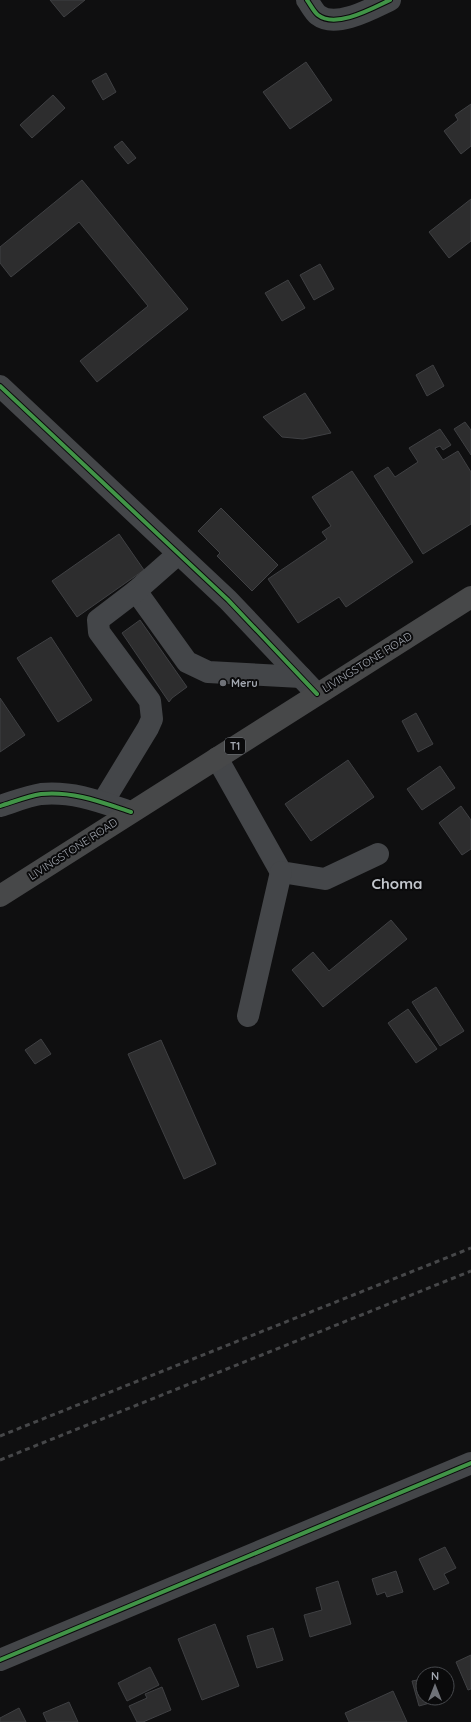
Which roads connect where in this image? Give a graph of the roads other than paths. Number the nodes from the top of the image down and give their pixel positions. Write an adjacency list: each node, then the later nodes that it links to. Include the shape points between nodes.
1 (307, 0): 2 (street, via 318,15 330,19 344,18)
2 (390, 0)
3 (0, 386): 4 (street)
4 (178, 554): 5 (street); 7 (street, via 228,600)
5 (136, 591): 7 (street, via 187,662 196,667 208,672); 10 (street, via 98,620 97,626 150,701 152,718)
6 (471, 597): 8 (highway, LIVINGSTONE ROAD / T1)
7 (301, 677): 8 (street)
8 (317, 694): 9 (highway, LIVINGSTONE ROAD / T1)
9 (217, 758): 12 (highway, LIVINGSTONE ROAD / T1); 14 (street)
10 (103, 802): 11 (street, via 73,794 41,794); 12 (street)
11 (0, 806)
12 (131, 812): 15 (highway, LIVINGSTONE ROAD / T1)
13 (378, 854): 14 (street, via 325,879)
14 (281, 872): 16 (street)
15 (0, 896)
16 (248, 1016)
17 (471, 1463): 18 (street)
18 (0, 1660)

